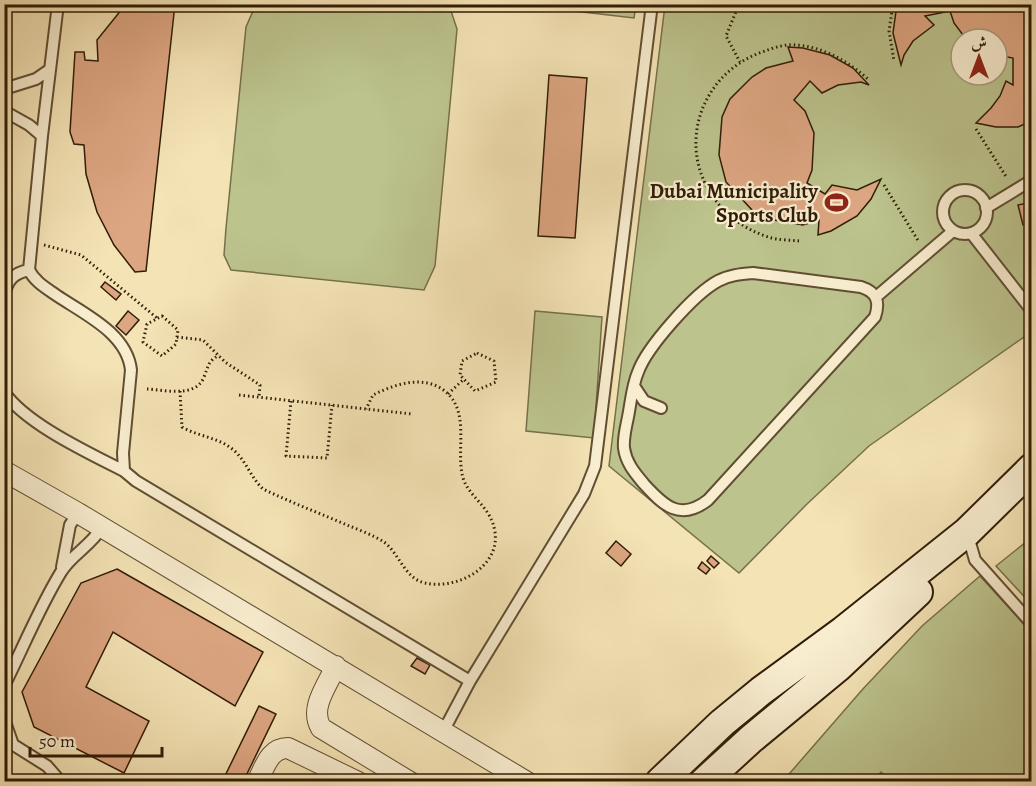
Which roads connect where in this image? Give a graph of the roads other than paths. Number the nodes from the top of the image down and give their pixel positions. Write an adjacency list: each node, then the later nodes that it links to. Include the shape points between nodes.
1 (58, 4): 3 (lane)
2 (652, 4): 27 (lane, via 595,466 584,494)
3 (49, 70): 4 (lane, via 36,79); 6 (lane)
4 (4, 89)
5 (4, 111): 6 (lane)
6 (42, 136): 11 (lane)
7 (1032, 180): 8 (lane)
8 (986, 208): 9 (lane, via 982,198 973,192 962,190 952,194 942,213); 10 (lane, via 986,219)
9 (953, 231): 10 (lane); 13 (lane)
10 (971, 233): 14 (lane)
11 (29, 270): 12 (lane, via 12,277); 20 (lane, via 38,282 101,325 130,358)
12 (4, 296)
13 (876, 297): 15 (lane, via 861,287 736,274 719,281 692,303 651,349); 15 (lane, via 875,316 708,500 691,510 681,511 663,504 626,457 624,440)
14 (1032, 310)
15 (634, 386): 17 (lane, via 644,401)
16 (4, 392): 20 (lane, via 25,415)
17 (662, 408)
18 (1032, 468): 23 (street)
19 (4, 471): 21 (street)
20 (124, 471): 27 (lane)
21 (78, 513): 22 (street); 24 (lane, via 70,525)
22 (102, 527): 24 (lane); 26 (street)
23 (967, 532): 25 (lane, via 975,560); 37 (street, via 843,632 761,691); 38 (street, via 944,566 885,624)
24 (60, 573): 28 (lane)
25 (1032, 624)
26 (336, 666): 30 (street); 35 (street, via 317,706 317,722)
27 (470, 681): 30 (lane)
28 (4, 686)
29 (4, 719): 31 (lane)
30 (444, 730): 36 (street)
31 (8, 741): 32 (lane, via 47,766)
32 (61, 782)
33 (257, 782): 34 (street, via 274,751 288,748)
34 (358, 782)
35 (410, 782)
36 (527, 782)
37 (660, 782)
38 (704, 782)

